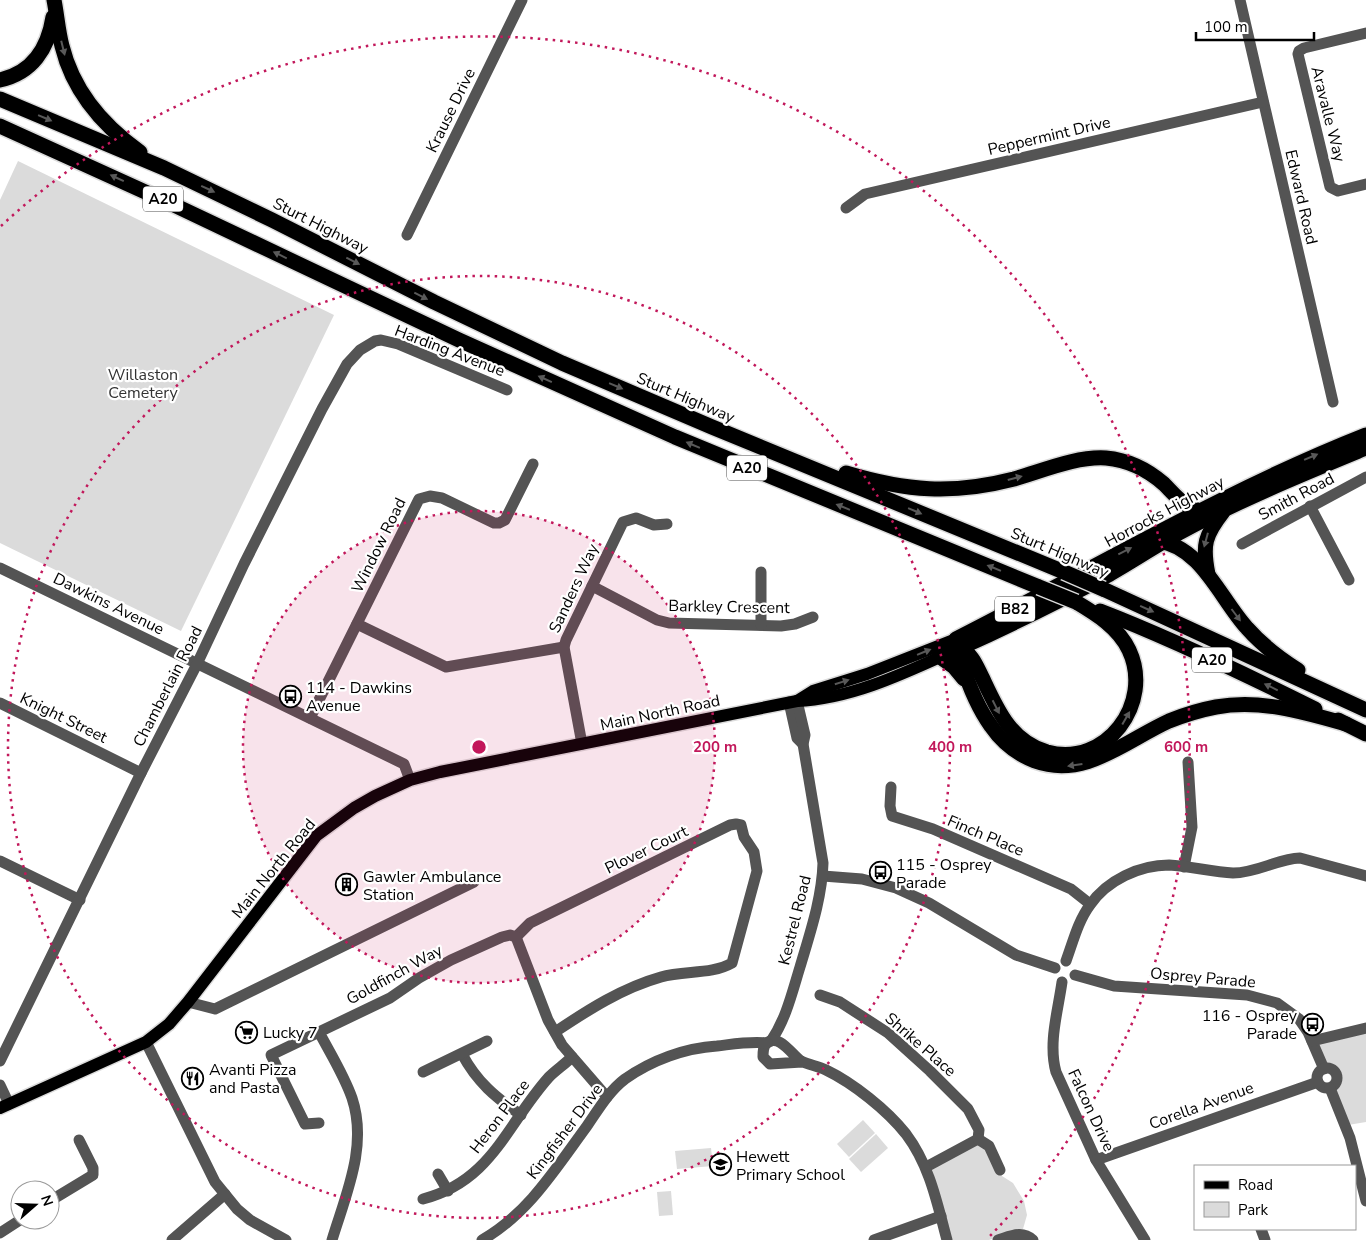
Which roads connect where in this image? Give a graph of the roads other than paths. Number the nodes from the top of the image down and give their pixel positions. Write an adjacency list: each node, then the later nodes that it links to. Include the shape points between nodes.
1 (54, 0): 5 (highway, via 50,34 40,56 22,72); 9 (highway, one-way to 9, via 65,57 82,94 115,133)
2 (522, 0): 12 (street, Krause Drive)
3 (1240, 0): 7 (street, Edward Road)
4 (1366, 33): 10 (street, Aravalle Way, via 1304,48 1298,54 1330,187 1338,191)
5 (0, 80)
6 (0, 100): 9 (highway, Sturt Highway / A20, one-way to 9)
7 (1263, 102): 11 (street, Peppermint Drive, via 865,194); 15 (street, Edward Road)
8 (0, 126): 35 (highway, A20, one-way to 8, bridge, via 675,437)
9 (164, 168): 18 (highway, Sturt Highway / A20, one-way to 18, via 562,363)
10 (1365, 187)
11 (846, 208)
12 (407, 235)
13 (381, 340): 14 (street, Harding Avenue, via 398,344); 44 (street, Chamberlain Road, via 360,350 347,364 253,546)
14 (507, 390)
15 (1334, 402)
16 (1366, 435): 24 (highway, Horrocks Highway / B82, one-way to 16, via 1287,468)
17 (1366, 448): 23 (highway, Horrocks Highway / B82)
18 (773, 452): 21 (highway, one-way to 21, via 875,482 930,490 992,484 1072,463 1107,458 1142,469); 46 (highway, Sturt Highway / A20, one-way to 46, bridge, via 1064,572)
19 (533, 464): 38 (street, Window Road, via 505,520 499,523 442,498 430,496 419,499)
20 (1366, 477): 22 (street, Smith Road)
21 (1172, 493): 24 (highway); 26 (highway)
22 (1310, 506): 29 (street, Smith Road); 33 (street)
23 (1224, 510): 26 (highway, Horrocks Highway / B82); 32 (highway, one-way to 32, via 1210,529 1205,543)
24 (1200, 512): 26 (highway, Horrocks Highway / B82)
25 (667, 524): 34 (street, Sanders Way, via 654,525 636,518 623,522)
26 (1181, 527): 27 (highway, Horrocks Highway / B82); 28 (highway, Horrocks Highway / B82)
27 (1144, 541): 28 (highway); 40 (highway, Horrocks Highway / B82, one-way to 27)
28 (1165, 542): 32 (highway, via 1190,556); 37 (highway, Horrocks Highway / B82)
29 (1242, 544)
30 (0, 568): 44 (street, Dawkins Avenue)
31 (761, 572): 39 (street)
32 (1209, 575): 46 (highway, one-way to 46, via 1237,617 1260,642)
33 (1349, 580)
34 (592, 586): 39 (street, Barkley Crescent, via 669,623); 41 (street, Sanders Way)
35 (1076, 602): 43 (highway, one-way to 35, via 1005,724 1019,738 1050,753 1067,754 1100,744 1119,729 1130,712 1135,695 1135,666 1128,648 1115,630); 51 (highway, A20, one-way to 35, via 1215,661)
36 (813, 617): 39 (street, Barkley Crescent, via 795,624)
37 (1022, 620): 40 (highway, Horrocks Highway / B82); 43 (highway, via 989,641 979,652)
38 (357, 624): 41 (street, via 446,667); 50 (street, Window Road)
39 (761, 625)
40 (958, 644): 42 (main road, Main North Road); 43 (highway); 45 (highway); 47 (main road, Main North Road, one-way to 40, via 813,691)
41 (564, 647): 53 (street, Sanders Way)
42 (940, 657): 45 (highway, via 959,672); 47 (main road, Main North Road, via 895,677 815,700)
43 (975, 663)
44 (197, 664): 50 (street, Dawkins Avenue); 55 (street, Chamberlain Road)
45 (972, 690): 51 (highway, one-way to 45, via 1282,707 1251,704 1216,707 1167,722 1089,762 1055,766 1029,758 1005,743 986,718)
46 (1332, 694): 49 (highway, Sturt Highway / A20)
47 (793, 701): 53 (main road, Main North Road); 60 (street, Kestrel Road, via 805,735 803,744)
48 (0, 703): 55 (street, Knight Street)
49 (1366, 710)
50 (310, 718): 56 (street, Dawkins Avenue, via 404,764)
51 (1346, 724): 52 (highway, A20)
52 (1366, 734)
53 (582, 744): 56 (main road, Main North Road)
54 (1188, 762): 59 (street, via 1192,827)
55 (141, 773): 63 (street, Chamberlain Road)
56 (410, 780): 71 (main road, Main North Road, via 354,808 316,836)
57 (891, 787): 64 (street, Finch Place, via 892,816 932,829 1071,889)
58 (0, 861): 63 (street)
59 (1184, 866): 61 (street, via 1234,873 1300,858); 64 (street, via 1168,865 1136,871 1106,888)
60 (823, 876): 67 (street, via 862,879 896,888 929,903 1016,955); 72 (street, Kestrel Road)
61 (1366, 876)
62 (474, 882): 71 (street, via 215,1009)
63 (80, 900): 85 (street, Chamberlain Road)
64 (1090, 904): 66 (street)
65 (516, 937): 74 (street, Goldfinch Way, via 502,937 451,960 390,998); 75 (street); 75 (street, Plover Court, via 530,923 736,824 741,825 744,838 754,852 757,871 732,963 723,968 662,977 605,1000)
66 (1066, 961): 67 (street); 68 (street, via 1072,964)
67 (1055, 968): 69 (street, via 1054,974)
68 (1075, 975): 69 (street); 77 (street, Osprey Parade, via 1114,986 1271,1000 1299,1019)
69 (1062, 982): 99 (street, Falcon Drive, via 1053,1044 1054,1064)
70 (820, 995): 97 (street, Shrike Place, via 840,1002 888,1033 923,1064 968,1109 979,1130)
71 (188, 1002): 78 (main road, Main North Road, via 169,1024)
72 (786, 1014): 79 (street, Kestrel Road); 81 (street, Kestrel Road)
73 (1366, 1028): 77 (street)
74 (319, 1032): 96 (street, Goldfinch Way, via 271,1055 302,1129); 111 (street, via 352,1096 358,1131 357,1155)
75 (555, 1032): 84 (street)
76 (487, 1041): 82 (street)
77 (1312, 1041): 88 (street, Osprey Parade)
78 (146, 1042): 94 (main road, Main North Road); 104 (street, via 207,1168)
79 (769, 1042): 80 (street, Kingfisher Drive); 81 (street, via 780,1042); 83 (street)
80 (738, 1044): 83 (street); 93 (street, Kingfisher Drive, via 700,1047 672,1054 624,1080)
81 (785, 1047): 86 (street); 87 (street, via 786,1058)
82 (462, 1054): 89 (street); 95 (street, via 481,1084)
83 (763, 1057): 87 (street, via 770,1064)
84 (572, 1058): 93 (street); 95 (street, Heron Place, via 550,1076)
85 (0, 1061)
86 (802, 1062): 87 (street); 100 (street, via 825,1069 846,1081 879,1107 905,1134)
87 (778, 1064)
88 (1324, 1069): 90 (street, via 1319,1072); 92 (street, via 1332,1069 1336,1075 1336,1083)
89 (423, 1072)
90 (1318, 1082): 92 (street); 99 (street, Corella Avenue)
91 (0, 1085): 94 (street)
92 (1330, 1088): 107 (street, via 1350,1138)
93 (607, 1097): 112 (street, Kingfisher Drive, via 537,1194 506,1224)
94 (4, 1106)
95 (521, 1114): 103 (street, Heron Place, via 477,1171)
96 (319, 1123)
97 (978, 1139): 100 (street); 101 (street, Shrike Place, via 989,1146)
98 (79, 1140): 105 (street, via 93,1168 93,1175)
99 (1096, 1160): 117 (street, Falcon Drive)
100 (926, 1167): 108 (street)
101 (1000, 1170)
102 (438, 1174): 103 (street)
103 (448, 1191): 106 (street, Heron Place)
104 (225, 1194): 109 (street); 110 (street, via 250,1220)
105 (60, 1195)
106 (423, 1199)
107 (1366, 1201)
108 (941, 1216): 113 (street); 114 (street)
109 (172, 1240)
110 (286, 1240)
111 (332, 1240)
112 (482, 1240)
113 (874, 1240)
114 (947, 1240)
115 (998, 1240): 116 (street, via 1021,1234)
116 (1033, 1240)
117 (1145, 1240)

